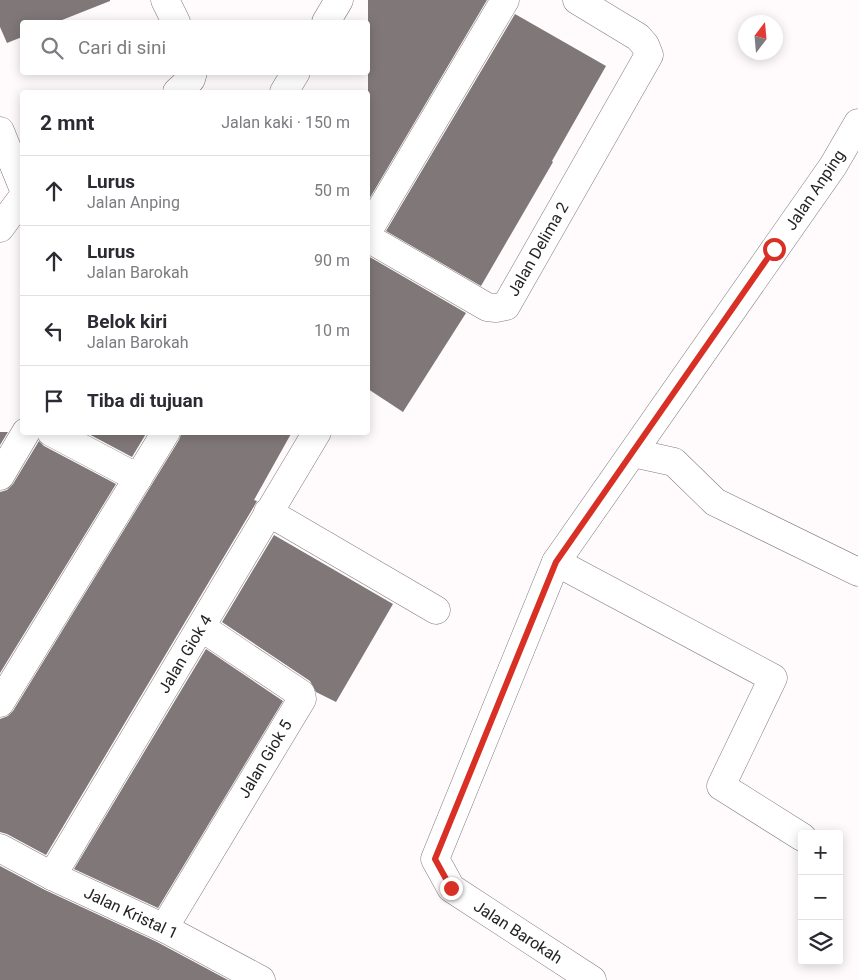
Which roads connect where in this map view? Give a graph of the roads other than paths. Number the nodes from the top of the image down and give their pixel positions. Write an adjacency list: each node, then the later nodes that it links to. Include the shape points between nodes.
1 (165, 0): 5 (street)
2 (339, 0): 6 (street)
3 (505, 0): 16 (street)
4 (577, 0): 17 (street, Jalan Delima 2, via 638,37 649,56 506,306 487,307)
5 (175, 20)
6 (327, 20)
7 (192, 75): 9 (street)
8 (294, 75): 10 (street)
9 (179, 90)
10 (285, 90)
11 (858, 123): 22 (street, Jalan Anping, via 833,166)
12 (0, 131): 13 (street)
13 (20, 180)
14 (20, 201): 15 (street)
15 (0, 228)
16 (370, 228)
17 (370, 239)
18 (24, 435): 23 (street)
19 (57, 435): 24 (street)
20 (164, 435): 24 (street)
21 (315, 435): 25 (street, Jalan Giok 4)
22 (633, 453): 26 (street, Jalan Barokah); 27 (street, via 674,462 715,502)
23 (0, 476)
24 (138, 478): 30 (street)
25 (268, 512): 28 (street); 29 (street, Jalan Giok 4)
26 (556, 562): 31 (street, via 773,678 721,786); 36 (street, Jalan Barokah, via 435,859 451,888)
27 (858, 572)
28 (436, 610)
29 (201, 627): 33 (street, Jalan Giok 4); 34 (street, Jalan Giok 5, via 302,694 302,699)
30 (0, 703)
31 (798, 834)
32 (0, 848): 33 (street, Jalan Kristal 1)
33 (52, 876): 34 (street, Jalan Kristal 1)
34 (164, 928): 35 (street, Jalan Kristal 1)
35 (261, 980)
36 (592, 980)

